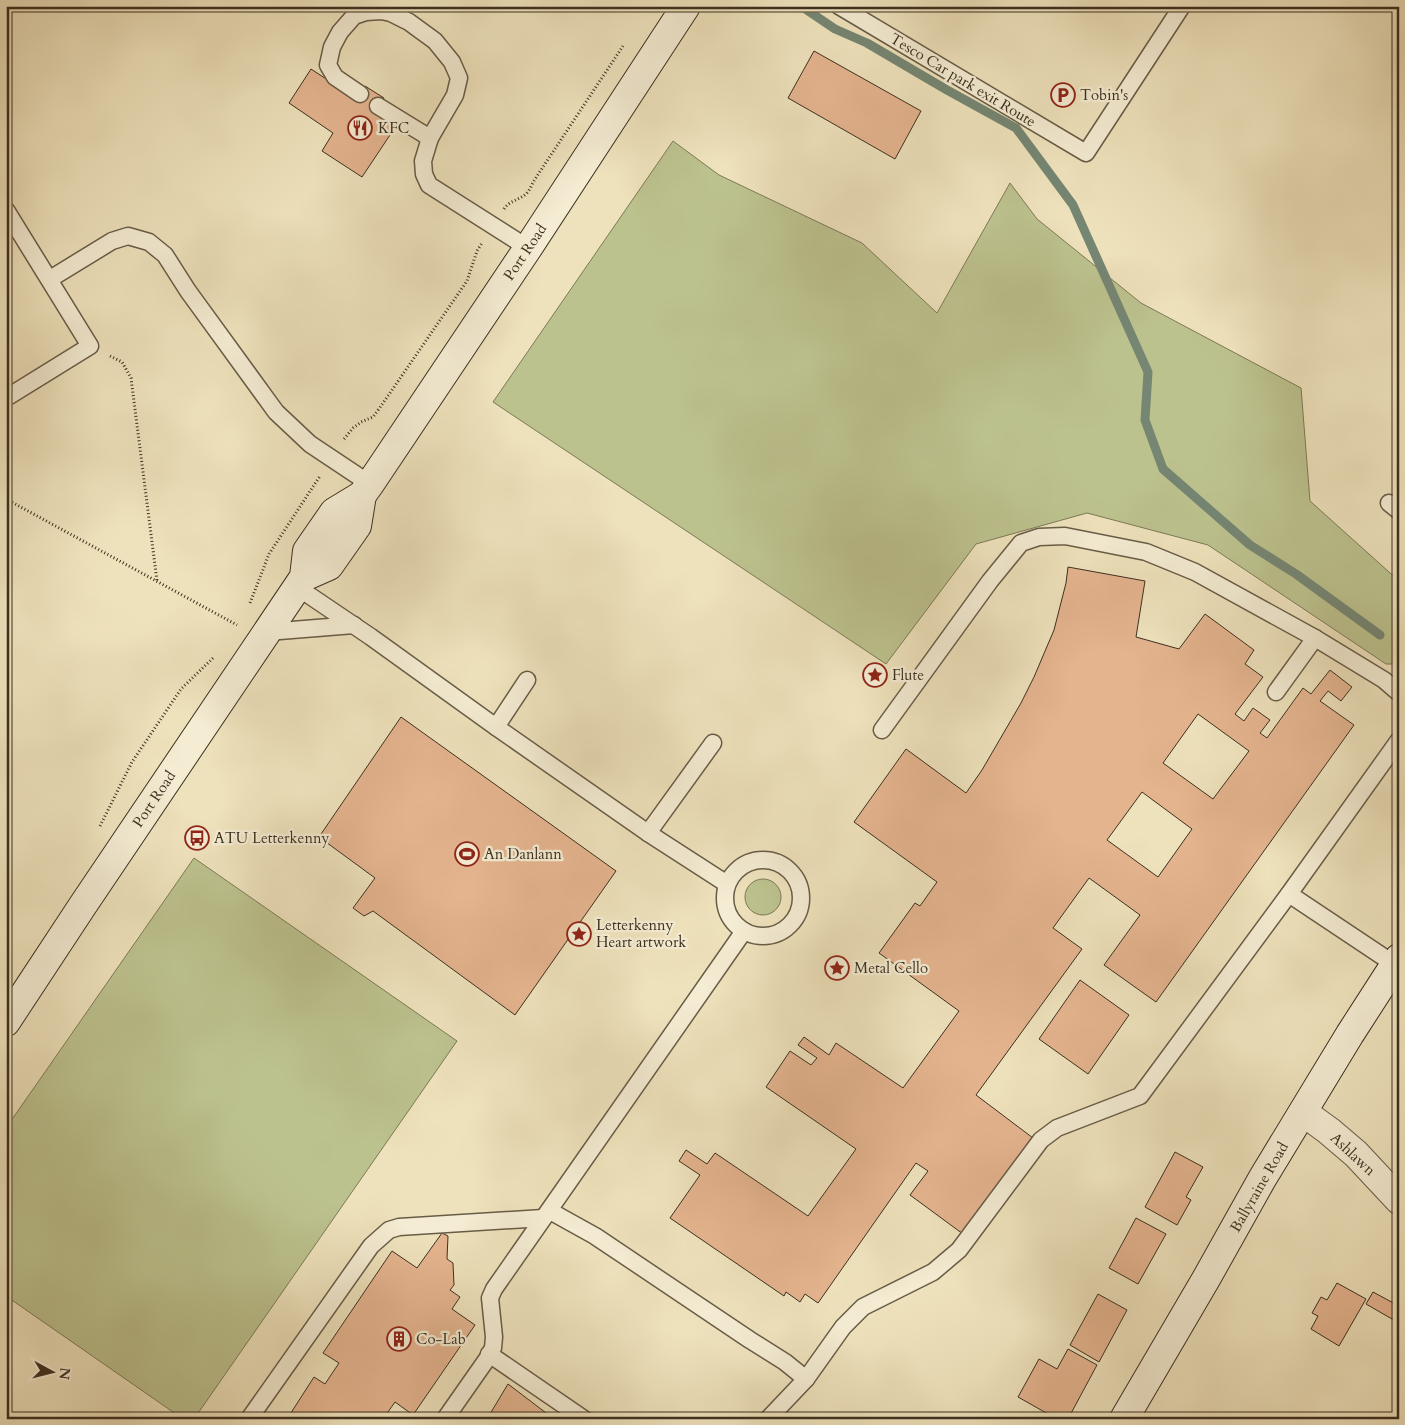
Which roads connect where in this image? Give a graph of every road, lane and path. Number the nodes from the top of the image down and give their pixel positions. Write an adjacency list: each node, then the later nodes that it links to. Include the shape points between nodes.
1 (686, 6): 10 (main road, Port Road)
2 (839, 6): 3 (lane, Tesco Car park exit Route, via 1086,153)
3 (1182, 6)
4 (628, 39): 8 (path, via 528,192)
5 (360, 94): 7 (lane, via 335,77 328,65 340,32 354,16 366,12 391,13 409,22 435,41 452,62 459,78 455,95)
6 (378, 106): 7 (lane)
7 (430, 138): 10 (lane, via 423,160 429,184)
8 (507, 204)
9 (6, 210): 12 (lane)
10 (528, 248): 16 (main road, Port Road)
11 (477, 251): 15 (path, via 467,281 413,361 373,416 353,428)
12 (50, 279): 13 (lane); 15 (lane, via 112,241 128,236 149,242 164,255 276,412 310,444)
13 (90, 346): 14 (lane); 18 (path, via 122,362 131,378)
14 (6, 398)
15 (331, 458): 16 (lane); 20 (path, via 269,554)
16 (366, 490): 19 (main road, Port Road, via 357,526 329,566)
17 (6, 499): 18 (path)
18 (157, 582): 22 (path)
19 (301, 582): 23 (lane); 25 (main road, Port Road)
20 (246, 611)
21 (241, 618): 22 (path)
22 (237, 625): 24 (path)
23 (354, 625): 25 (lane); 31 (lane)
24 (232, 632)
25 (267, 632): 41 (main road, Port Road)
26 (1315, 638): 29 (lane); 30 (lane, via 1384,680); 32 (lane, via 1195,572 1146,552 1065,536 1039,537 1021,543 990,581)
27 (216, 656): 35 (path, via 181,689 132,762)
28 (527, 680): 31 (lane)
29 (1276, 692)
30 (1399, 693)
31 (496, 727): 36 (lane)
32 (882, 730)
33 (1399, 740): 38 (lane)
34 (713, 743): 36 (lane)
35 (96, 833)
36 (648, 833): 37 (lane)
37 (727, 884): 39 (lane, via 725,903 728,913); 39 (lane, via 733,874 747,864 765,860 788,869 800,888 800,909 784,930 763,936)
38 (1289, 894): 40 (lane); 46 (lane, via 1140,1096 1057,1128 1042,1140 959,1250 933,1272 863,1307 843,1327)
39 (744, 931): 44 (lane)
40 (1396, 961): 42 (main road, Ballyraine Road)
41 (6, 1022)
42 (1303, 1112): 43 (main road, Ashlawn, via 1356,1154); 51 (main road, Ballyraine Road)
43 (1399, 1200)
44 (547, 1214): 45 (lane, via 490,1298 494,1337); 46 (lane, via 595,1236); 47 (lane, via 389,1230 371,1246)
45 (489, 1354): 48 (lane); 49 (lane)
46 (806, 1378): 50 (lane)
47 (249, 1419)
48 (445, 1419)
49 (584, 1419)
50 (768, 1419)
51 (1124, 1419)

